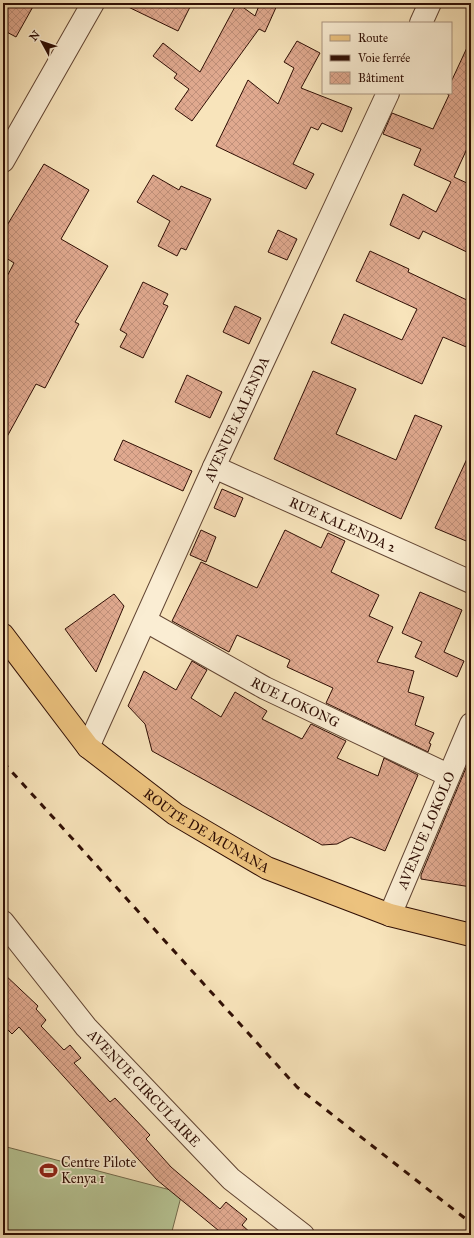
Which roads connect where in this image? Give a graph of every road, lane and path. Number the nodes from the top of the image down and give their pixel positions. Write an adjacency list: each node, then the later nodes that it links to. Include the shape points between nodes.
1 (93, 3): 5 (street)
2 (430, 3): 3 (street)
3 (421, 22)
4 (388, 94): 6 (street, AVENUE KALENDA)
5 (3, 161)
6 (214, 468): 7 (street, RUE KALENDA 2); 8 (street, AVENUE KALENDA)
7 (471, 582)
8 (146, 622): 11 (street, AVENUE KALENDA); 12 (street, RUE LOKONG, via 265,688)
9 (3, 636): 11 (main road, ROUTE DE MUNANA)
10 (471, 724): 12 (street, AVENUE LOKOLO)
11 (88, 747): 13 (main road, ROUTE DE MUNANA, via 174,814 267,868)
12 (448, 775): 13 (street, AVENUE LOKOLO)
13 (390, 915): 15 (main road, ROUTE DE MUNANA)
14 (3, 922): 16 (street, AVENUE CIRCULAIRE, via 86,1027 231,1179)
15 (471, 935)
16 (303, 1235)

